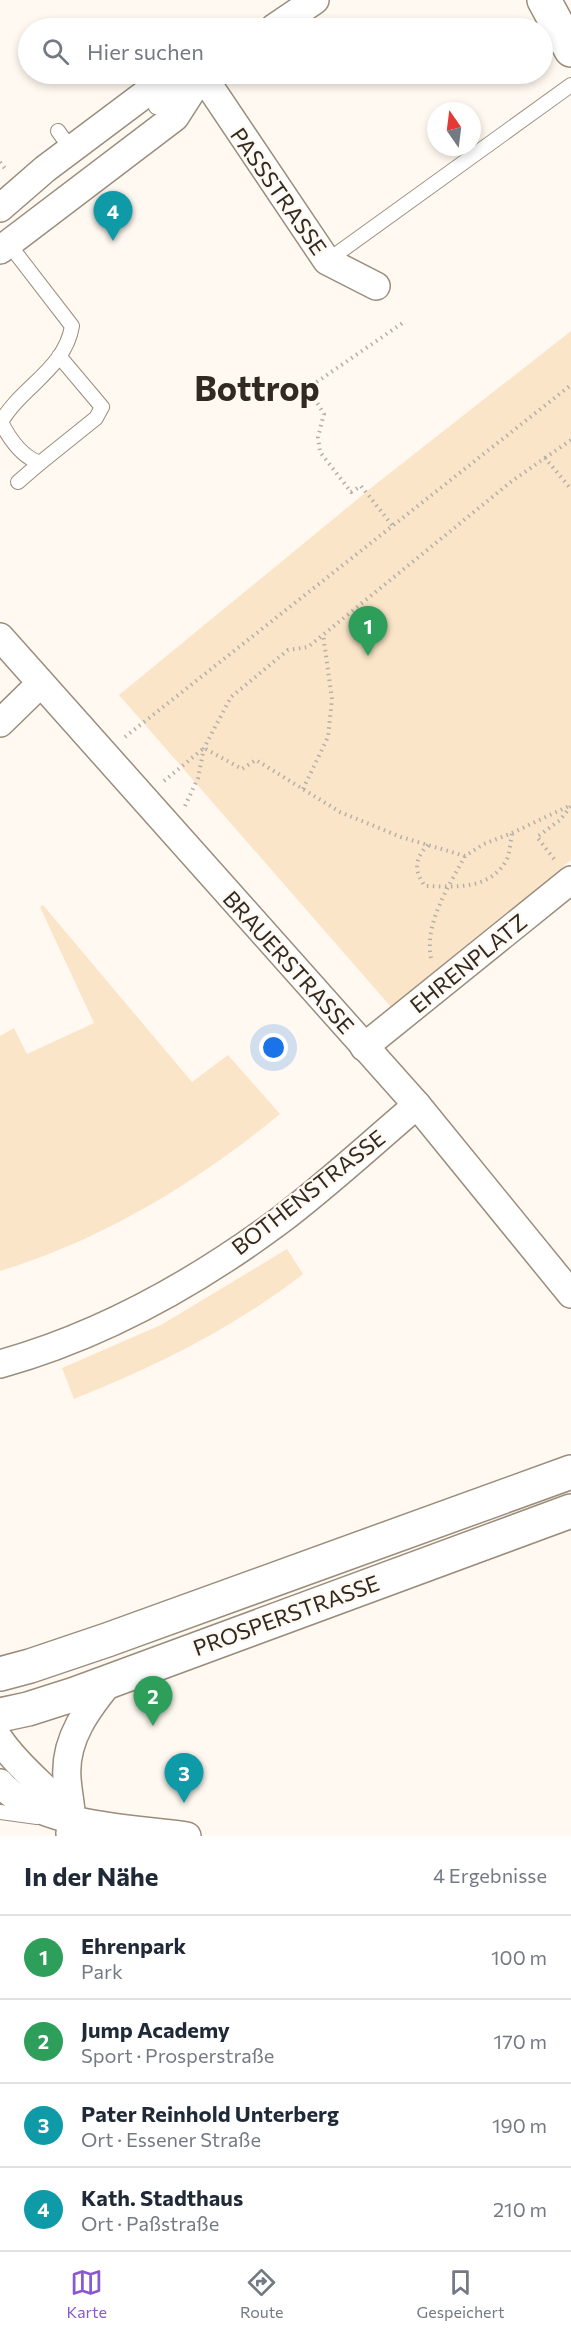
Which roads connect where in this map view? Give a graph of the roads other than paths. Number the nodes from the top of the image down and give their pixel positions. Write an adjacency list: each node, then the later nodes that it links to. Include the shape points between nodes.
1 (315, 0): 3 (street)
2 (544, 0): 4 (main road)
3 (289, 18)
4 (571, 50)
5 (171, 84): 11 (street, via 149,91 64,140)
6 (189, 84): 10 (lane)
7 (196, 84): 12 (street, via 174,117)
8 (210, 84): 15 (street, PASSSTRASSE)
9 (571, 85): 15 (lane)
10 (156, 107)
11 (36, 177): 12 (street); 13 (street)
12 (58, 204): 14 (street)
13 (0, 208)
14 (4, 246): 17 (lane, via 72,326 69,341)
15 (327, 261): 16 (street, PASSSTRASSE)
16 (376, 286)
17 (59, 356): 18 (lane, via 8,409 1,422 7,436 30,460); 18 (lane, via 102,407 96,418)
18 (40, 463): 19 (lane)
19 (18, 482)
20 (0, 637): 21 (street, BRAUERSTRASSE)
21 (40, 684): 22 (street); 24 (street, BRAUERSTRASSE)
22 (0, 723)
23 (571, 880): 24 (street, EHRENPLATZ)
24 (364, 1047): 25 (street, BRAUERSTRASSE)
25 (417, 1105): 26 (street, BRAUERSTRASSE); 27 (street, BOTHENSTRASSE, via 279,1221 216,1264 93,1331)
26 (571, 1294)
27 (0, 1364)
28 (571, 1472): 30 (main road, PROSPERSTRASSE, via 107,1640)
29 (571, 1511): 31 (main road, PROSPERSTRASSE)
30 (0, 1674)
31 (111, 1680): 32 (main road, PROSPERSTRASSE); 36 (street, via 85,1713 72,1741 66,1769)
32 (0, 1715)
33 (0, 1740): 36 (street, via 17,1764 57,1798)
34 (0, 1783): 36 (street, via 17,1799)
35 (0, 1812): 36 (lane)
36 (71, 1827): 37 (street)
37 (187, 1836)

